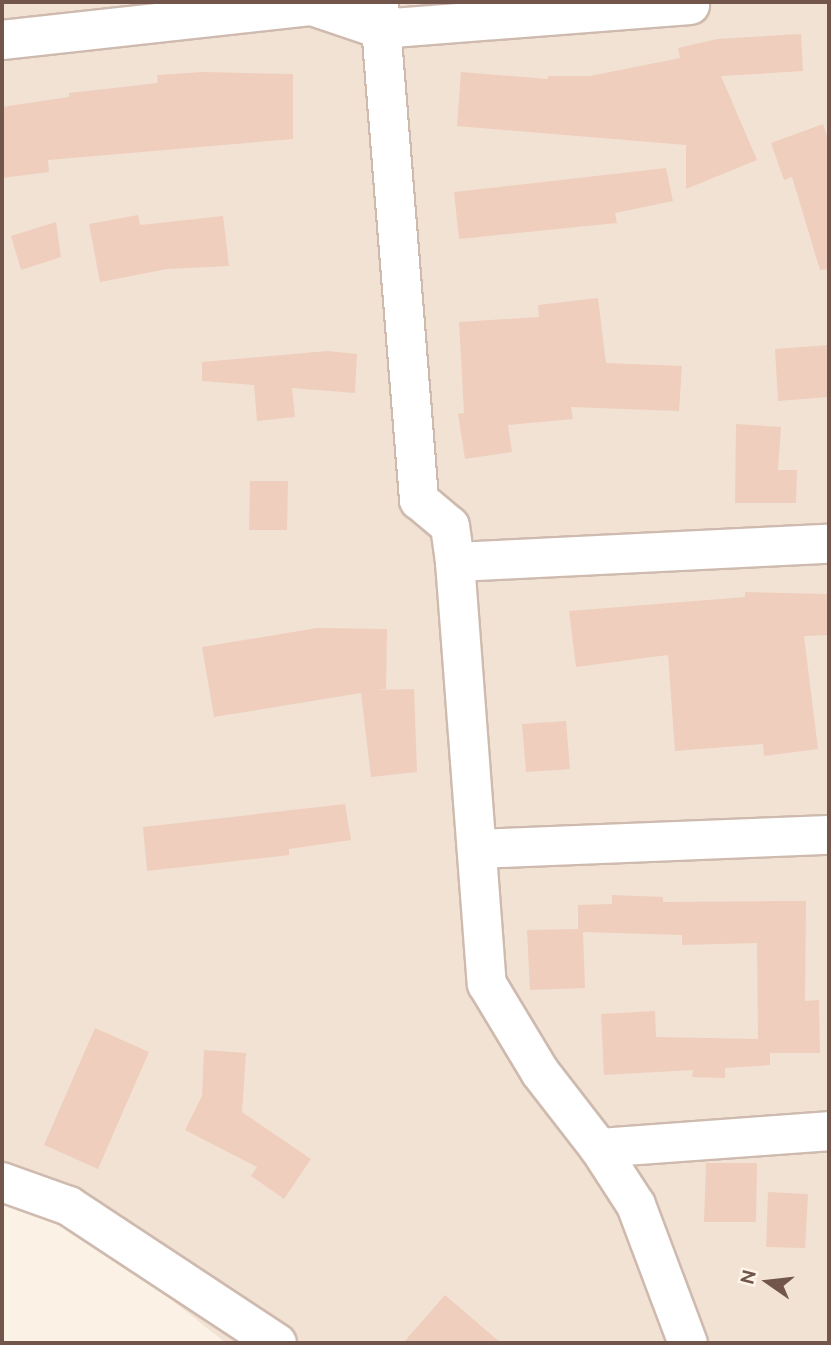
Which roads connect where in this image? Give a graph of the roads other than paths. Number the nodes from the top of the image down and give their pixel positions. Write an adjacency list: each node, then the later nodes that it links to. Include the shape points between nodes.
1 (690, 5): 2 (street)
2 (380, 16): 3 (street, via 312,6); 5 (street, via 419,500 450,526)
3 (2, 40)
4 (829, 544): 5 (street)
5 (456, 562): 7 (street)
6 (829, 835): 7 (street)
7 (477, 849): 9 (street, via 487,984 540,1072)
8 (829, 1132): 9 (street)
9 (599, 1148): 12 (street, via 636,1205)
10 (2, 1182): 11 (street, via 69,1206)
11 (277, 1343)
12 (688, 1343)

